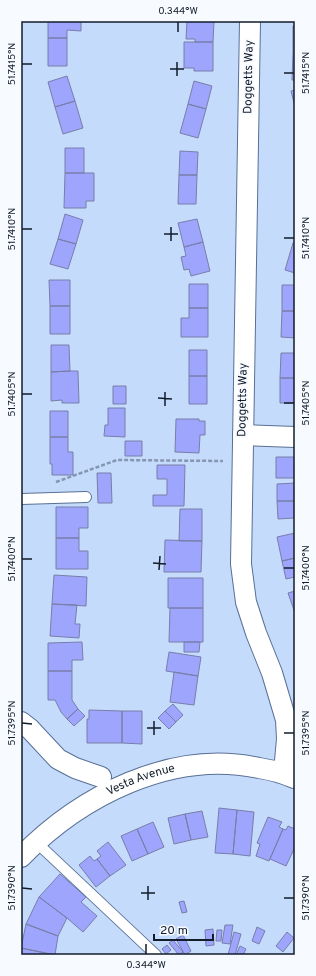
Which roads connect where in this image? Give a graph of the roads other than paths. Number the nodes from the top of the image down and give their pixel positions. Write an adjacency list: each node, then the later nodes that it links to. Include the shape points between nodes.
1 (250, 21): 2 (street, Doggetts Way)
2 (243, 435): 3 (street); 7 (street, Doggetts Way, via 241,564 246,602 286,720 285,761)
3 (295, 437)
4 (86, 498): 5 (lane)
5 (21, 500)
6 (21, 722): 8 (street, Vesta Avenue, via 58,759)
7 (289, 775): 9 (street, Vesta Avenue, via 243,764 208,764 165,770 109,792 81,808)
8 (101, 777)
9 (36, 842): 10 (street, Vesta Avenue); 11 (lane)
10 (21, 857)
11 (156, 955)

